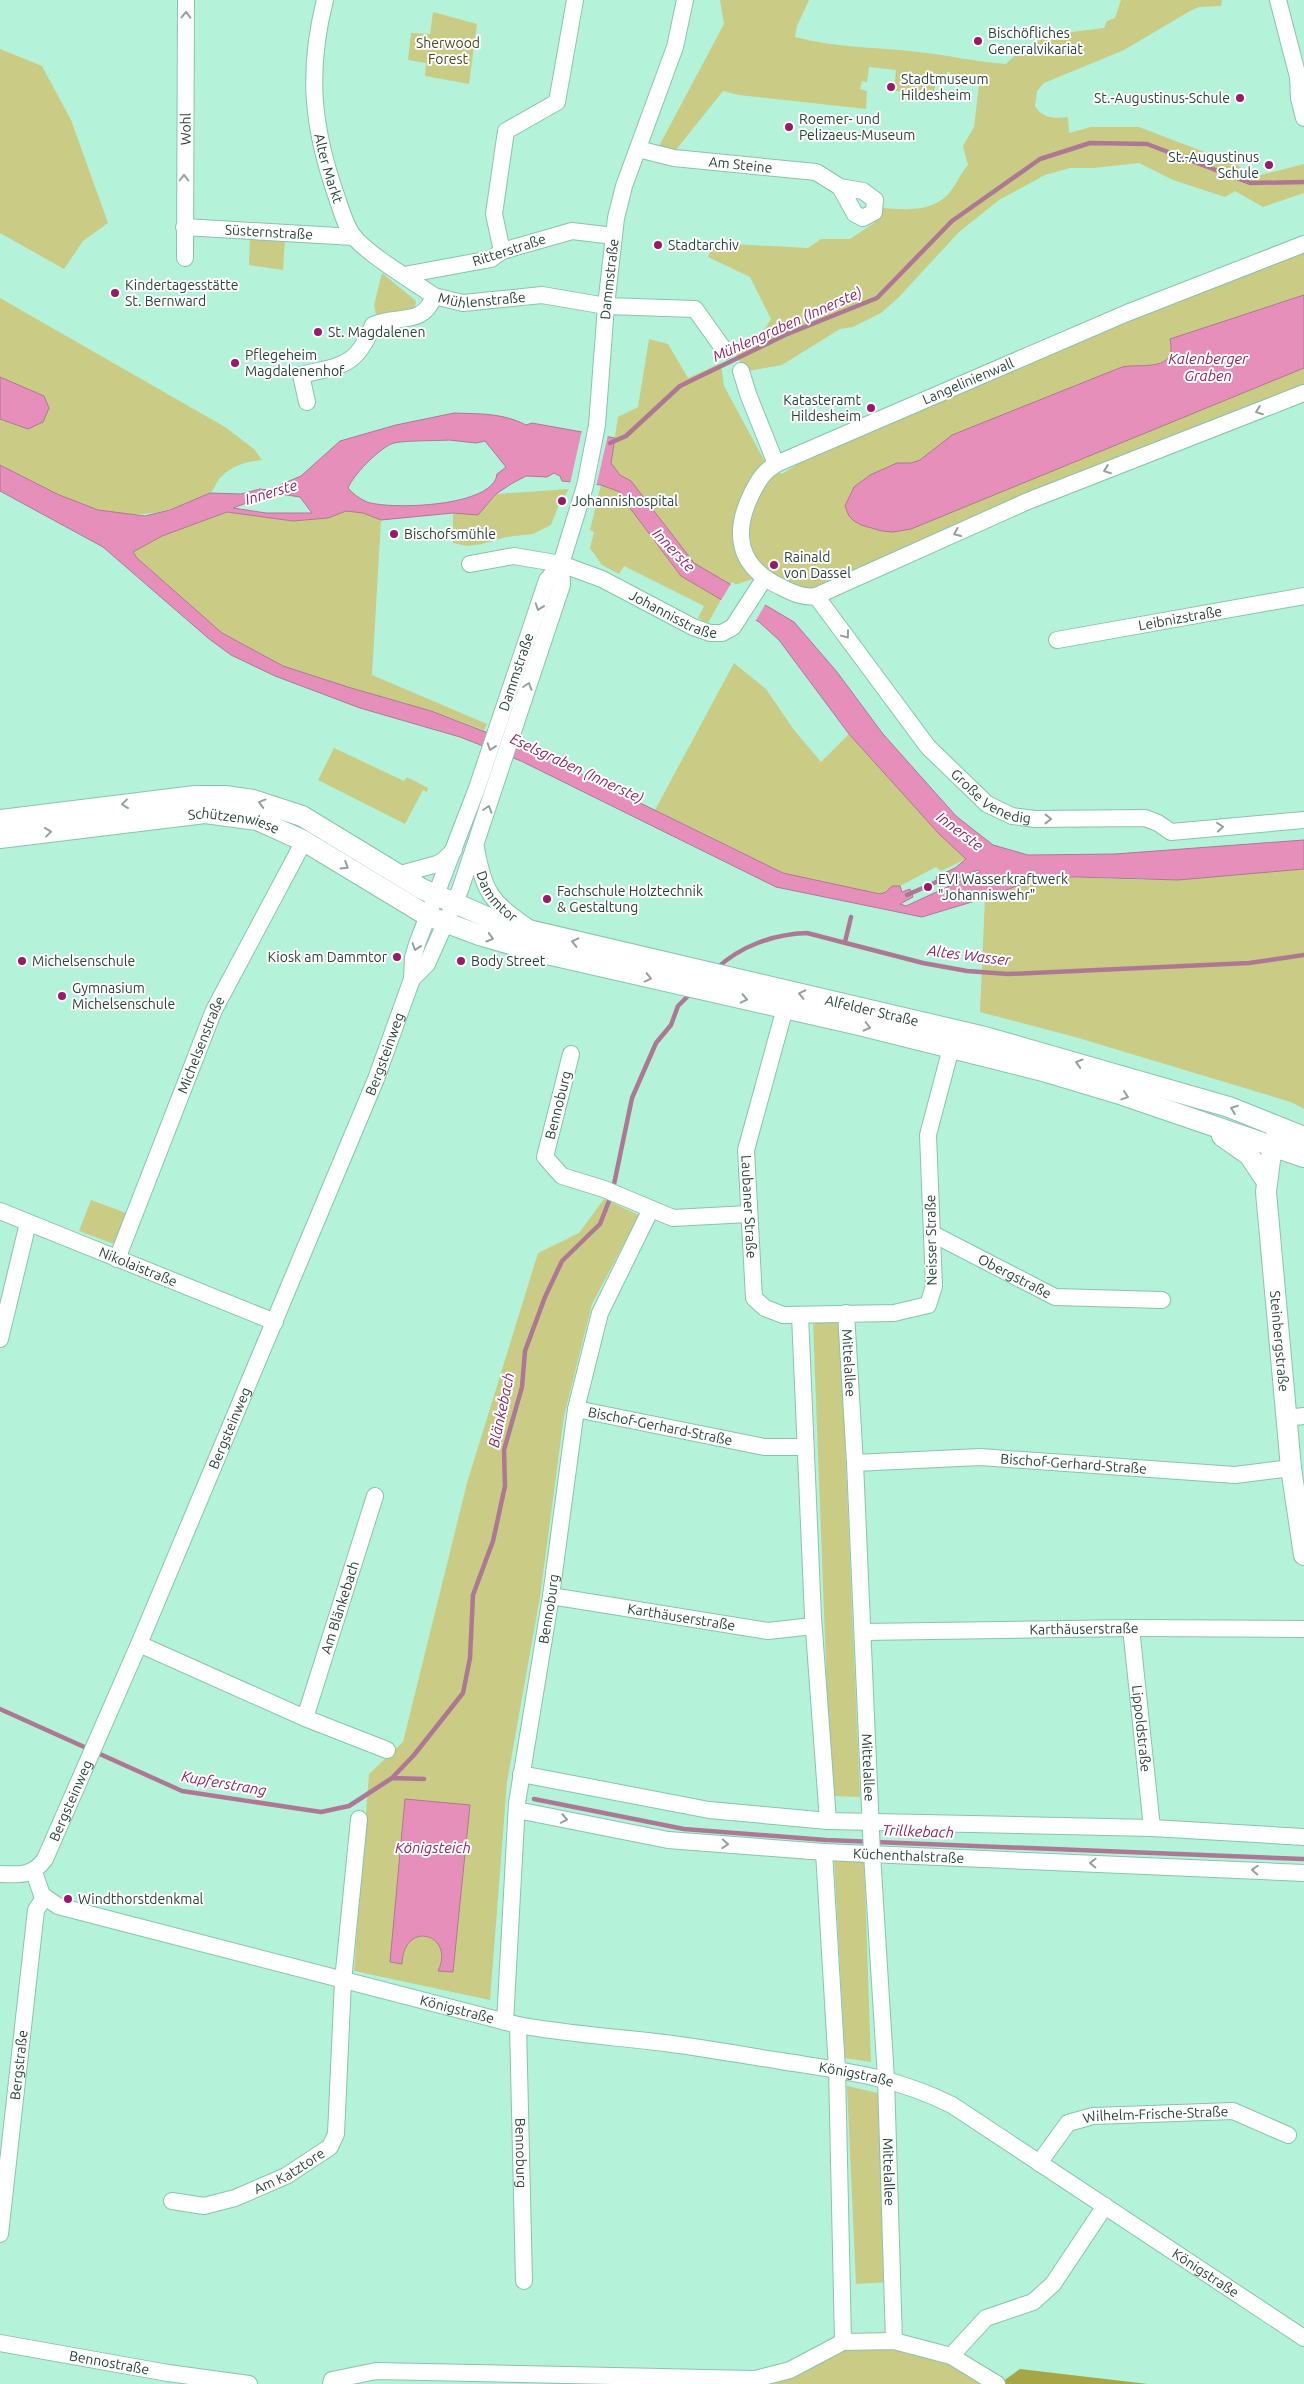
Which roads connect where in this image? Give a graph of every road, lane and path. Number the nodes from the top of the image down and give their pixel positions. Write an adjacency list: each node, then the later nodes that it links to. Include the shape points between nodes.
1 (186, 0): 9 (street, Wohl, one-way to 1)
2 (325, 0): 11 (street, Alter Markt, via 313,69 316,122 329,176)
3 (575, 0): 13 (street, via 557,102 506,131 494,214)
4 (685, 0): 7 (street, Dammstraße, via 675,47)
5 (1278, 0): 6 (street, via 1298,77)
6 (1304, 118)
7 (638, 148): 8 (street, Am Steine, via 674,158 816,172); 10 (street, Dammstraße, via 624,186)
8 (840, 187)
9 (184, 226): 11 (street, Süsternstraße); 14 (street, Wohl)
10 (614, 236): 13 (street, Ritterstraße, via 572,231); 17 (street, Dammstraße)
11 (354, 237): 15 (street, Alter Markt)
12 (1304, 244): 22 (street, Langelinienwall, via 1127,313)
13 (502, 251): 15 (street, Ritterstraße, via 491,259)
14 (185, 258)
15 (404, 275): 16 (street, Alter Markt)
16 (434, 296): 17 (street, Mühlenstraße, via 463,302 542,296); 21 (street, Mühlenstraße, via 430,308 423,314 373,325 366,344 348,363 301,375)
17 (606, 306): 18 (street, Mühlenstraße, via 695,309); 24 (street, Dammstraße, via 596,431 586,486)
18 (725, 352)
19 (741, 371): 22 (street)
20 (1304, 393): 26 (street, one-way to 26, via 1028,501)
21 (307, 402)
22 (776, 464): 25 (street, Langelinienwall, via 759,479 741,524 744,555)
23 (470, 564): 24 (street, via 514,556)
24 (561, 564): 25 (street, Johannisstraße, via 602,579 704,633 722,633 736,624); 29 (street, Dammstraße, via 562,585)
25 (761, 583): 26 (street, via 802,596)
26 (816, 596): 31 (street, Große Venedig, one-way to 31, via 928,747 980,798 999,810 1035,819 1145,818 1171,832)
27 (1304, 596): 28 (street, Leibnizstraße)
28 (1057, 640)
29 (506, 730): 34 (street, one-way to 29, via 500,773); 35 (street, one-way to 35, via 484,768)
30 (0, 820): 36 (main road, Schützenwiese, one-way to 30, via 302,816 238,798 195,796)
31 (1304, 820)
32 (0, 838): 33 (main road, Schützenwiese, one-way to 33, via 205,813 257,820)
33 (304, 841): 38 (main road, Schützenwiese, one-way to 38); 54 (street, Michelsenstraße, via 214,1010)
34 (476, 846): 37 (street); 39 (street, Dammtor, via 480,871 491,896 505,912)
35 (455, 849): 36 (street, via 443,861); 37 (street)
36 (397, 875): 37 (main road, Schützenwiese)
37 (445, 900): 38 (street, Bergsteinweg); 39 (main road, Alfelder Straße, via 495,922)
38 (437, 919): 40 (main road, Alfelder Straße, one-way to 40, via 535,951); 58 (street, Bergsteinweg, via 426,964 412,979 376,1079)
39 (537, 933): 40 (main road, Alfelder Straße, one-way to 39)
40 (702, 981): 41 (main road, Alfelder Straße, one-way to 41); 45 (main road, Alfelder Straße, one-way to 40, via 1229,1106 969,1033)
41 (785, 1008): 42 (main road, Alfelder Straße, one-way to 42); 51 (street, Laubaner Straße, via 746,1150)
42 (951, 1048): 44 (main road, Alfelder Straße, one-way to 44, via 1043,1071); 53 (street, Neisser Straße, via 928,1135)
43 (571, 1054): 49 (street, Bennoburg, via 545,1157 562,1176)
44 (1197, 1120): 45 (main road, Alfelder Straße); 48 (main road, via 1242,1148)
45 (1276, 1137): 46 (main road, Alfelder Straße); 47 (main road, Alfelder Straße); 48 (main road, Steinbergstraße)
46 (1304, 1137)
47 (1304, 1157)
48 (1267, 1182): 61 (main road, Steinbergstraße)
49 (651, 1209): 51 (street, Bennoburg, via 673,1218); 60 (street, Bennoburg, via 600,1312)
50 (0, 1211): 52 (street, Nikolaistraße)
51 (748, 1214): 57 (street, Laubaner Straße, via 754,1298 765,1308 784,1315)
52 (28, 1223): 54 (street, Nikolaistraße); 59 (street)
53 (933, 1234): 55 (street, Obergstraße, via 1055,1297); 56 (street, Neisser Straße, via 934,1286 928,1305 894,1313)
54 (117, 1259): 58 (street, Nikolaistraße)
55 (1162, 1300)
56 (846, 1313): 57 (street, Neisser Straße); 63 (street, Mittelallee)
57 (800, 1315): 62 (street)
58 (275, 1322): 72 (street, Bergsteinweg)
59 (0, 1339)
60 (576, 1409): 62 (street, Bischof-Gerhard-Straße, via 764,1447); 67 (street, Bennoburg)
61 (1296, 1417): 64 (main road, Steinbergstraße)
62 (805, 1447): 68 (street)
63 (855, 1463): 64 (street, Bischof-Gerhard-Straße, via 980,1457 1235,1475); 71 (street, Mittelallee)
64 (1292, 1468): 66 (main road, Steinbergstraße)
65 (374, 1496): 73 (street, Am Blänkebach)
66 (1304, 1555)
67 (551, 1596): 68 (street, Karthäuserstraße, via 768,1631); 75 (street, Bennoburg)
68 (814, 1626): 78 (street)
69 (1132, 1628): 70 (street, Karthäuserstraße); 71 (street, Karthäuserstraße); 80 (street, Lippoldstraße)
70 (1304, 1629)
71 (863, 1632): 79 (street, Mittelallee)
72 (139, 1644): 73 (street); 84 (street, Bergsteinweg, via 47,1855)
73 (305, 1718): 74 (street)
74 (387, 1750)
75 (521, 1774): 76 (street, Bennoburg); 78 (street, via 709,1810)
76 (517, 1810): 82 (street, Küchenthalstraße, one-way to 82, via 668,1840); 89 (street, Bennoburg)
77 (360, 1819): 88 (street)
78 (828, 1821): 79 (street)
79 (872, 1821): 80 (street); 83 (street, Mittelallee)
80 (1152, 1828): 81 (street)
81 (1304, 1837)
82 (824, 1852): 83 (street, Küchenthalstraße); 90 (street)
83 (872, 1854): 85 (street, Küchenthalstraße, one-way to 83); 91 (street, Mittelallee)
84 (34, 1872): 86 (street); 87 (street)
85 (1304, 1873)
86 (0, 1874)
87 (44, 1898): 88 (street, Königstraße, via 58,1906); 96 (street, Bergstraße, via 36,1910)
88 (343, 1981): 89 (street, Königstraße); 94 (street, Am Katztore, via 336,2134 330,2147 286,2176 235,2198 204,2206)
89 (512, 2024): 90 (street, Königstraße, via 567,2034 665,2043); 97 (street, Bennoburg)
90 (836, 2070): 91 (street, Königstraße); 100 (street)
91 (886, 2079): 93 (street, Königstraße, via 920,2089 952,2105); 99 (street, Mittelallee)
92 (1288, 2134): 93 (street, Wilhelm-Frische-Straße, via 1232,2111 1093,2116 1068,2123)
93 (1039, 2163): 95 (street, Königstraße)
94 (172, 2201)
95 (1105, 2206): 98 (street, Königstraße); 102 (street, via 1053,2284 1033,2302 986,2318)
96 (0, 2226)
97 (524, 2281)
98 (1304, 2338)
99 (894, 2341): 100 (street); 102 (street)
100 (843, 2342): 104 (street, via 790,2370 755,2380 376,2371 332,2380)
101 (0, 2343): 103 (street, Bennostraße)
102 (951, 2356): 105 (street)
103 (249, 2384)
104 (331, 2384)
105 (996, 2384)

